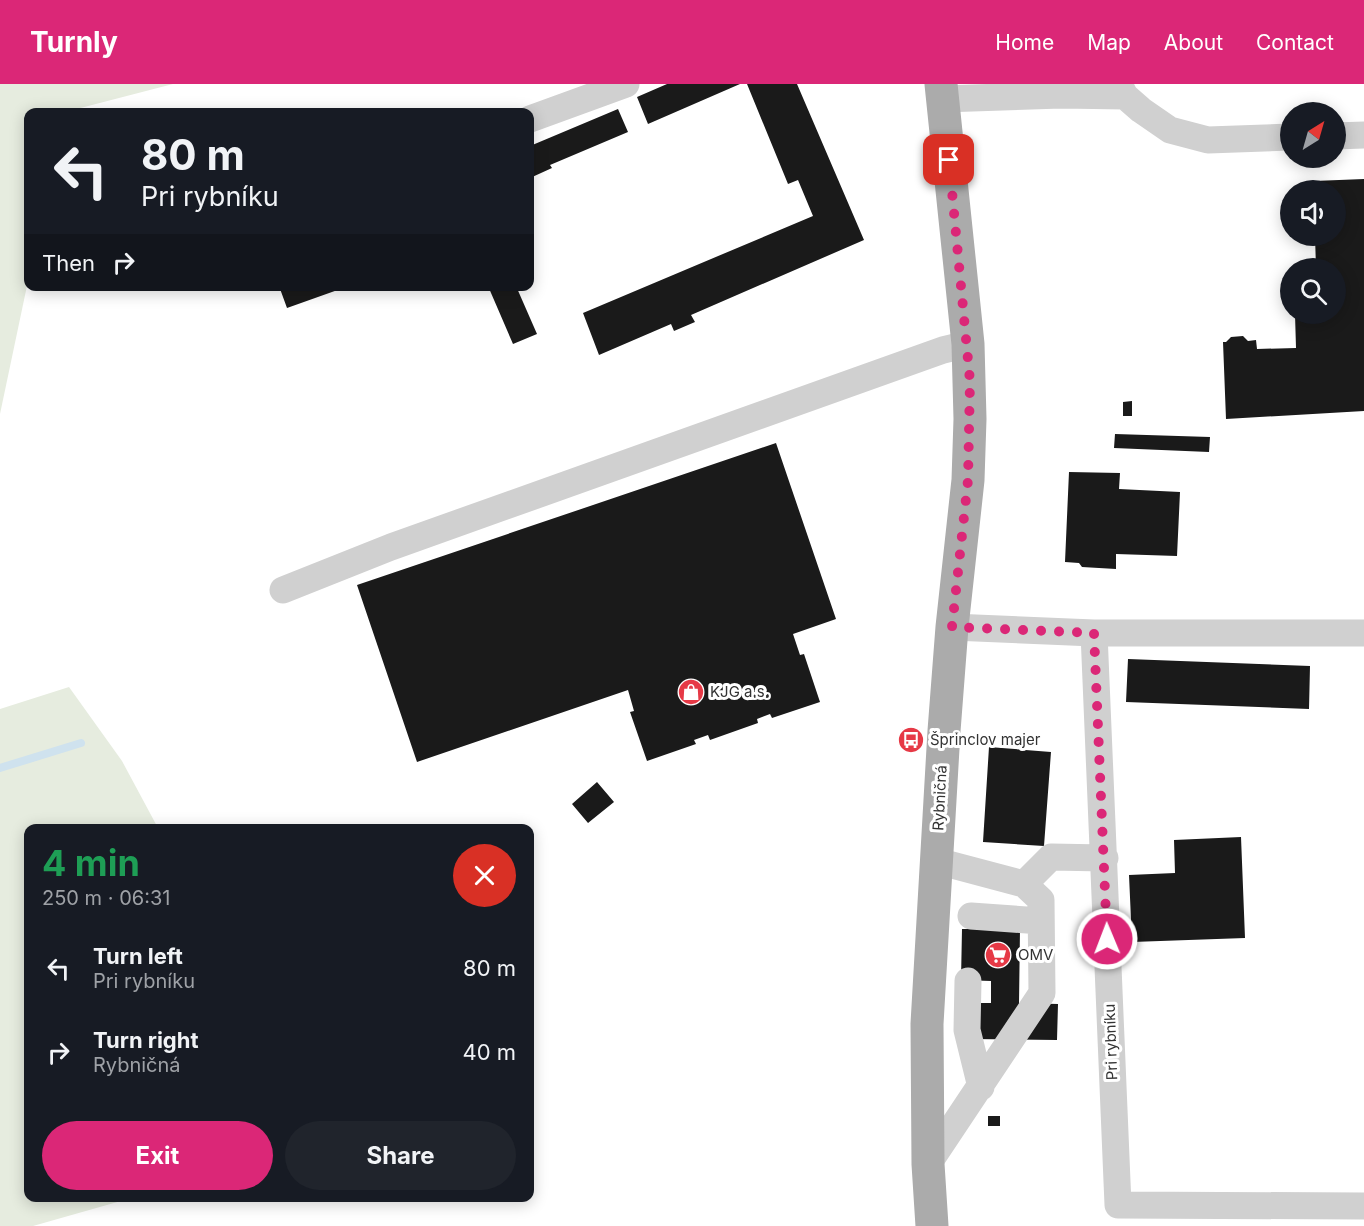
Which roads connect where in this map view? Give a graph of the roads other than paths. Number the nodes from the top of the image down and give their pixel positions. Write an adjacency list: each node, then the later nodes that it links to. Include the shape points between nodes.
1 (626, 84): 4 (lane)
2 (1122, 90): 3 (lane, via 1060,95); 7 (lane, via 1141,110 1170,130 1208,140)
3 (941, 92): 8 (main road, Rybničná)
4 (534, 118)
5 (1364, 135): 6 (lane)
6 (1346, 136)
7 (1280, 137)
8 (968, 344): 9 (lane, via 413,539); 10 (main road, Rybničná, via 968,480)
9 (283, 590)
10 (952, 627): 11 (lane); 14 (main road, Rybničná)
11 (1094, 633): 12 (lane); 13 (lane, Pri rybníku)
12 (1364, 633)
13 (1105, 858): 16 (lane, via 1051,857); 21 (lane, Pri rybníku, via 1118,1205)
14 (937, 861): 15 (lane); 20 (main road, Rybničná, via 927,1024)
15 (977, 872): 16 (lane); 17 (lane, via 970,922)
16 (1024, 884): 17 (lane, via 1041,900)
17 (1041, 921): 19 (lane, via 1042,993)
18 (968, 981): 19 (lane, via 967,1030)
19 (981, 1087): 20 (lane)
20 (928, 1164): 22 (main road, Rybničná)
21 (1364, 1206)
22 (932, 1226)

